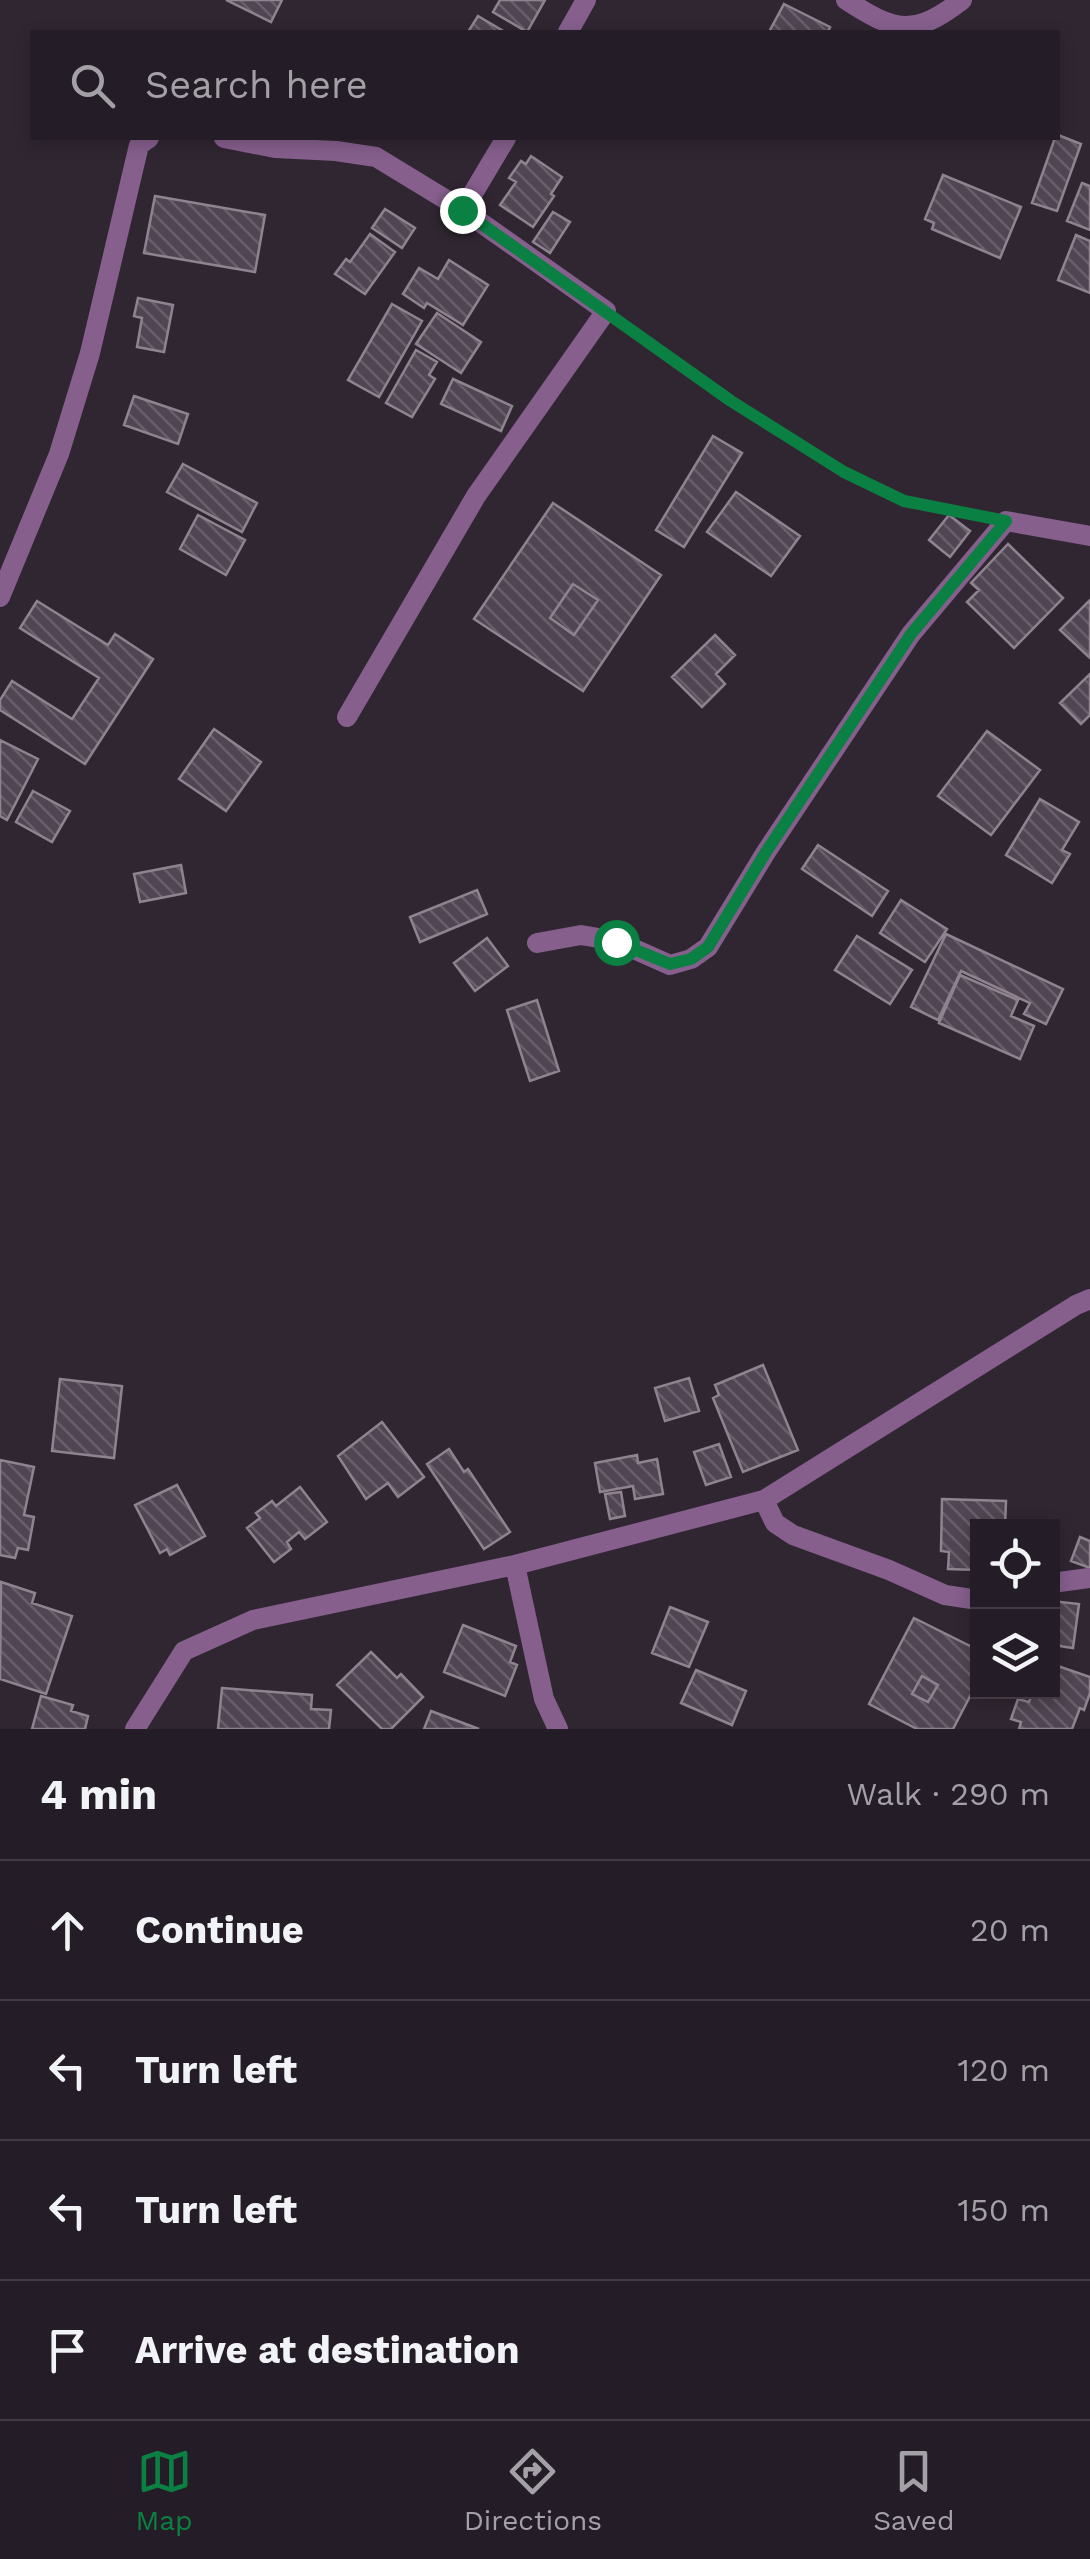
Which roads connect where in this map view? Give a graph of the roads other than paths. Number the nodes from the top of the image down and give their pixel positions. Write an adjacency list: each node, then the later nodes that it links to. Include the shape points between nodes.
1 (586, 0): 4 (street)
2 (846, 0): 3 (street, via 906,28 939,18)
3 (962, 0)
4 (569, 30)
5 (146, 140): 10 (street, via 139,145 60,454)
6 (234, 140): 8 (street, via 376,157)
7 (505, 140): 8 (street)
8 (462, 210): 11 (street, via 606,311 476,496)
9 (1090, 536): 12 (street, via 1006,521 911,634 708,947 670,964 581,935)
10 (0, 597)
11 (347, 717)
12 (536, 943)
13 (1090, 1300): 14 (street)
14 (764, 1500): 15 (street); 18 (street, via 775,1523 793,1535)
15 (515, 1566): 19 (street, via 253,1620 184,1651); 20 (street, via 544,1699)
16 (1089, 1578): 17 (street)
17 (1060, 1582)
18 (970, 1599)
19 (134, 1729)
20 (558, 1729)

